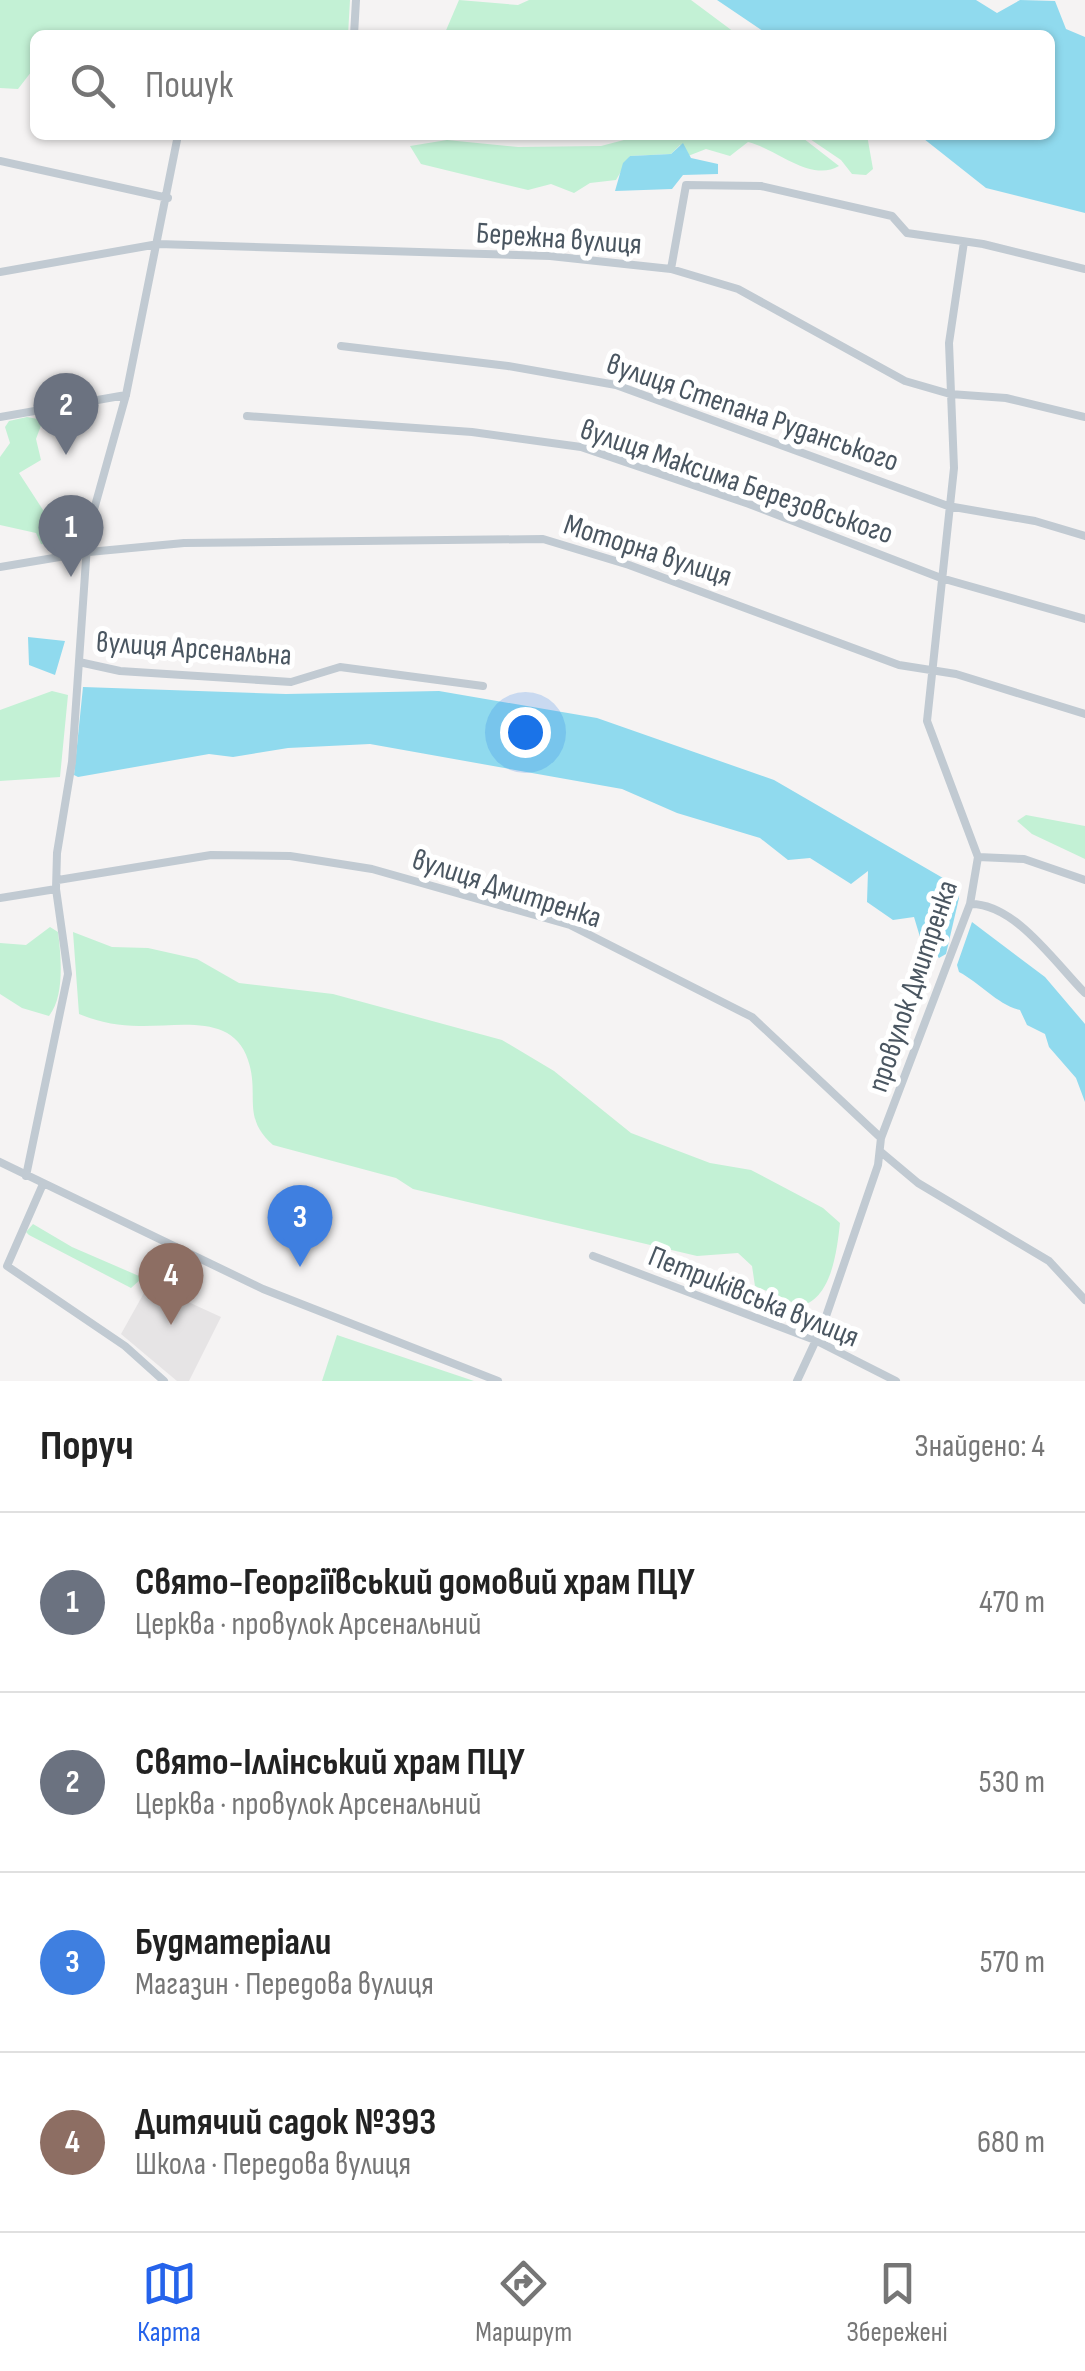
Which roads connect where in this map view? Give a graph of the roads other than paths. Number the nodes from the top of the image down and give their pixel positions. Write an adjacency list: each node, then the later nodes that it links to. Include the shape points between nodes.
1 (356, 0): 2 (street)
2 (354, 30)
3 (177, 140): 5 (street)
4 (0, 161): 5 (street)
5 (168, 198): 7 (street)
6 (964, 242): 8 (street, via 907,233 892,216 834,202 761,186 696,182 682,193); 9 (street); 12 (street, провулок Дмитренка, via 953,292)
7 (158, 244): 8 (street, Бережна вулиця, via 550,256); 10 (street, Бережна вулиця); 13 (street)
8 (671, 269): 12 (street, Бережна вулиця, via 738,289 905,382)
9 (1085, 269)
10 (0, 272)
11 (341, 346): 17 (street, вулиця Степана Руданського, via 616,385)
12 (950, 394): 15 (street, Бережна вулиця, via 1006,398); 17 (street, провулок Дмитренка, via 955,456)
13 (126, 395): 16 (street); 19 (street, via 88,531)
14 (247, 416): 21 (street, вулиця Максима Березовського, via 581,447)
15 (1085, 417)
16 (0, 418)
17 (948, 506): 18 (street, вулиця Степана Руданського, via 1036,520); 21 (street, провулок Дмитренка)
18 (1085, 536)
19 (89, 552): 20 (street, Моторна вулиця); 23 (street); 24 (street, Моторна вулиця, via 293,538 543,539 873,657)
20 (0, 567)
21 (941, 578): 22 (street, вулиця Максима Березовського); 24 (street, провулок Дмитренка)
22 (1085, 619)
23 (79, 662): 25 (street, вулиця Арсенальна, via 120,671 291,682 340,667); 29 (street)
24 (931, 671): 26 (street, Моторна вулиця); 27 (street, провулок Дмитренка, via 927,721)
25 (483, 686)
26 (1085, 714)
27 (978, 856): 28 (street, via 1024,859); 31 (street, провулок Дмитренка)
28 (1085, 880)
29 (57, 884): 30 (street, вулиця Дмитренка); 33 (street, вулиця Дмитренка, via 211,854 290,856 372,870 570,925 752,1017); 36 (street, via 68,974)
30 (0, 898)
31 (970, 904): 32 (street, via 1006,914); 33 (street, провулок Дмитренка)
32 (1085, 993)
33 (881, 1138): 34 (street, провулок Дмитренка)
34 (881, 1152): 39 (street, via 918,1183 1050,1260); 40 (street, провулок Дмитренка)
35 (0, 1162): 36 (street)
36 (26, 1176): 37 (street)
37 (43, 1184): 41 (street, via 7,1266 125,1346); 42 (street, via 280,1296)
38 (593, 1256): 40 (street, Петриківська вулиця)
39 (1085, 1300)
40 (815, 1340): 43 (street, провулок Дмитренка); 44 (street, Петриківська вулиця)
41 (164, 1381)
42 (498, 1381)
43 (798, 1381)
44 (896, 1381)

